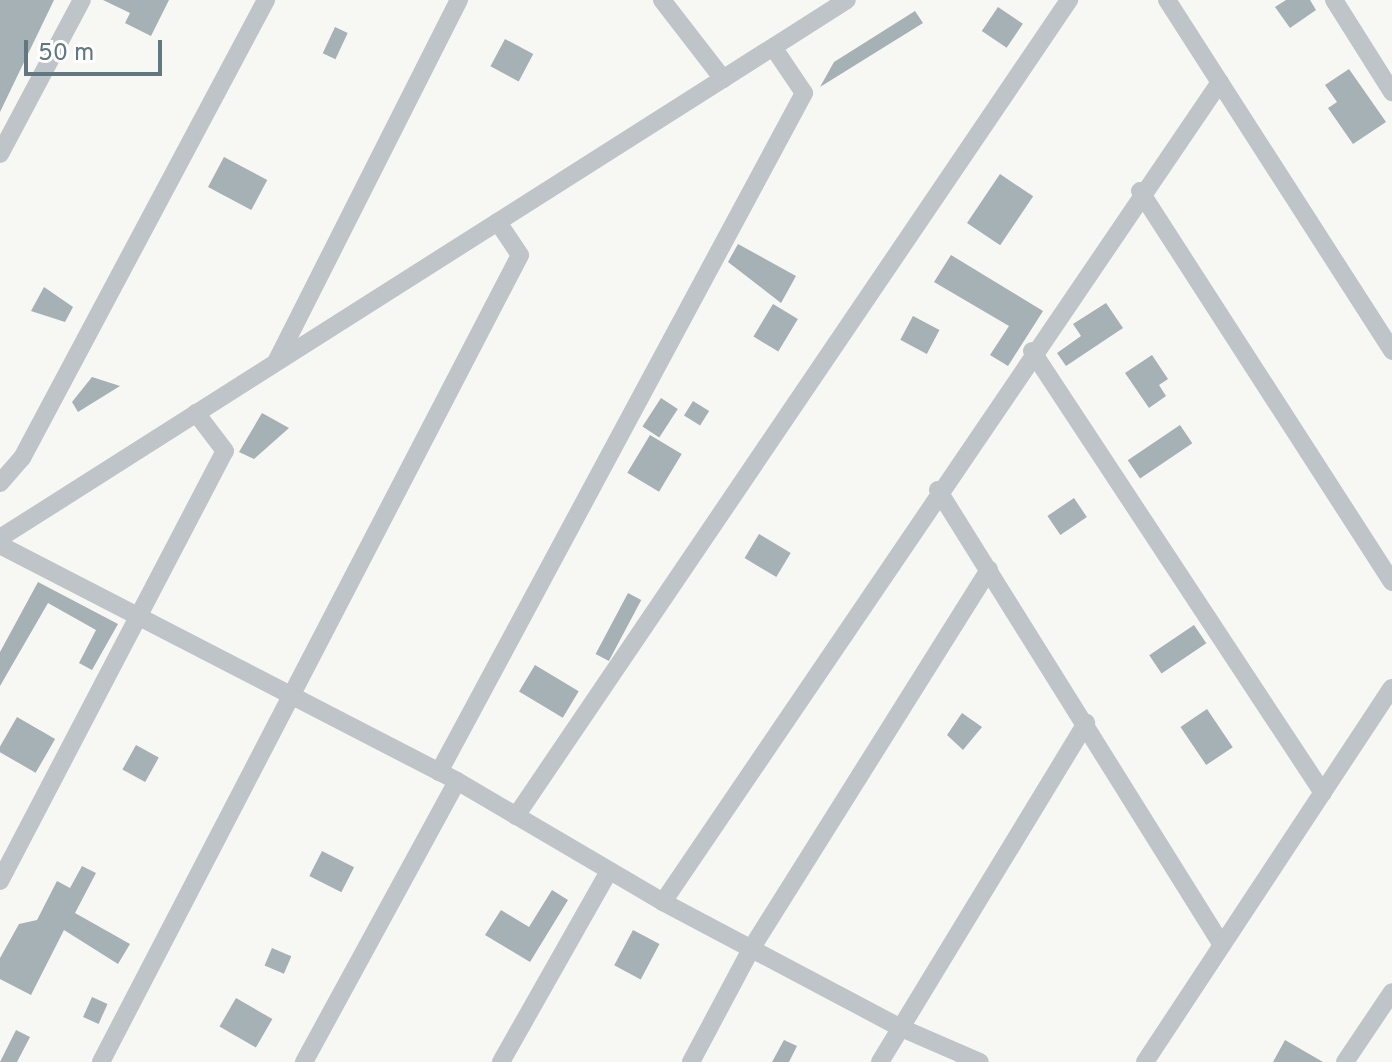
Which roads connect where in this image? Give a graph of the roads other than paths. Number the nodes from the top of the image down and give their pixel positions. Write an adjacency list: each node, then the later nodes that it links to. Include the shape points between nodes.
1 (82, 0): 13 (street)
2 (266, 0): 20 (street, via 22,458)
3 (459, 0): 18 (street)
4 (662, 0): 10 (street)
5 (847, 0): 9 (street)
6 (1069, 0): 33 (street)
7 (1167, 0): 11 (street)
8 (1334, 0): 12 (street)
9 (773, 47): 10 (street); 30 (street, via 804,93)
10 (723, 79): 15 (street)
11 (1220, 82): 14 (street); 17 (street)
12 (1392, 92)
13 (0, 154)
14 (1140, 191): 16 (street); 25 (street)
15 (498, 222): 18 (street); 28 (street, via 520,255)
16 (1032, 351): 21 (street); 32 (street)
17 (1392, 351)
18 (276, 362): 19 (street)
19 (196, 413): 22 (street); 26 (street, via 225,451)
20 (0, 483)
21 (938, 490): 24 (street); 36 (street)
22 (0, 538)
23 (0, 545): 26 (street)
24 (989, 570): 29 (street); 38 (street)
25 (1392, 582)
26 (142, 619): 28 (street); 35 (street)
27 (1392, 688): 32 (street)
28 (293, 697): 30 (street); 41 (street)
29 (1086, 723): 37 (street); 40 (street)
30 (439, 772): 31 (street)
31 (457, 781): 33 (street); 42 (street)
32 (1323, 793): 37 (street)
33 (516, 816): 34 (street)
34 (609, 871): 36 (street); 43 (street)
35 (0, 881)
36 (663, 902): 38 (street)
37 (1222, 945): 47 (street)
38 (751, 949): 40 (street); 44 (street)
39 (1392, 992): 48 (street)
40 (899, 1027): 45 (street); 46 (street)
41 (101, 1062)
42 (304, 1062)
43 (501, 1062)
44 (691, 1062)
45 (880, 1062)
46 (980, 1062)
47 (1145, 1062)
48 (1345, 1062)

